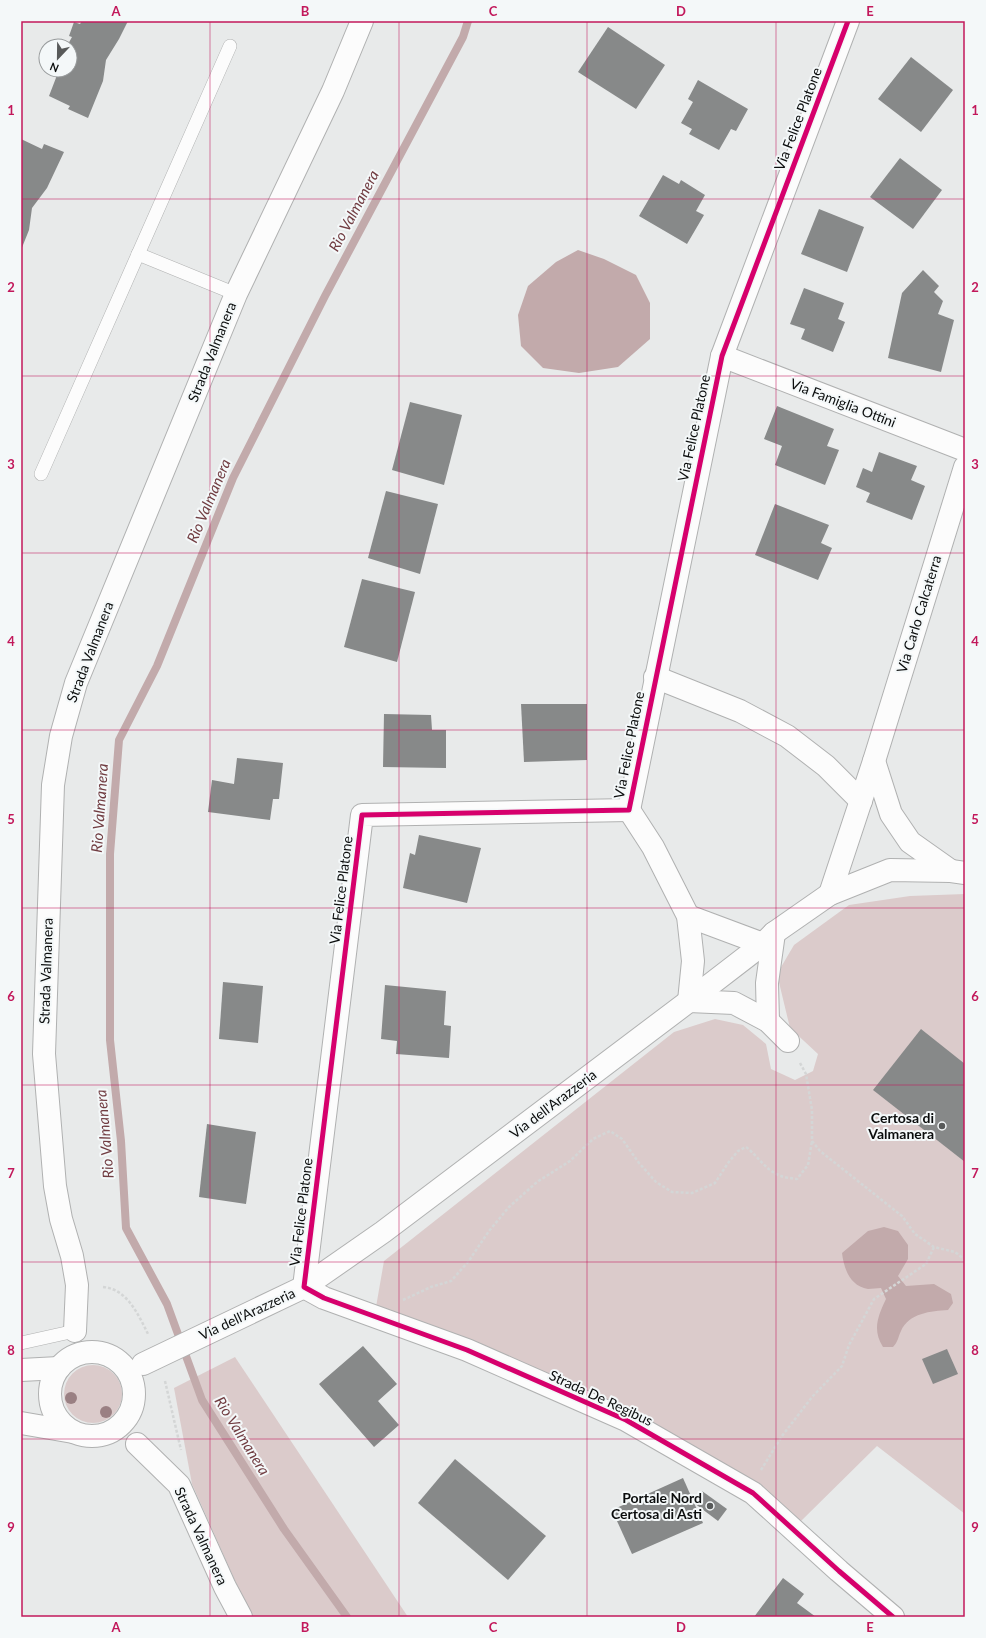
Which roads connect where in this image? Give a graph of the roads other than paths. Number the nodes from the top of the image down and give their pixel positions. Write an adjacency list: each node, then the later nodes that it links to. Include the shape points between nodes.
1 (362, 21): 5 (street, Strada Valmanera, via 333,91)
2 (848, 21): 6 (street, Via Felice Platone)
3 (230, 46): 4 (lane)
4 (138, 254): 5 (lane); 9 (lane)
5 (236, 294): 22 (street, Strada Valmanera, via 76,683 61,736 53,785 44,1054 55,1186 77,1285)
6 (722, 356): 7 (street, Via Famiglia Ottini); 10 (street, Via Felice Platone)
7 (965, 450)
8 (965, 467): 11 (street, Via Carlo Calcaterra)
9 (41, 474)
10 (655, 677): 12 (street, via 740,710 787,736 826,766); 13 (street, Via Felice Platone)
11 (874, 761): 12 (street, Via Carlo Calcaterra); 14 (street, via 891,814 910,842)
12 (861, 801): 15 (street, Via Carlo Calcaterra)
13 (629, 810): 16 (street, via 653,847); 21 (street, Via Felice Platone, via 362,815)
14 (958, 872): 15 (street, Via dell'Arazzeria, via 890,870)
15 (830, 894): 17 (street, Via dell'Arazzeria)
16 (688, 916): 17 (street); 18 (street, via 693,961)
17 (768, 938): 18 (street, Via dell'Arazzeria); 19 (street)
18 (689, 1001): 19 (street, via 734,1003); 21 (street, Via dell'Arazzeria, via 383,1232)
19 (768, 1021): 20 (street)
20 (788, 1041)
21 (304, 1287): 27 (street, Via dell'Arazzeria); 34 (street, Strada De Regibus, via 324,1298 467,1350 626,1420 748,1490)
22 (75, 1331): 23 (lane); 24 (street); 25 (street, Strada Valmanera)
23 (21, 1343)
24 (92, 1351): 25 (street, via 79,1354); 27 (street, via 105,1353)
25 (63, 1364): 26 (street); 30 (street, via 53,1379 51,1404 63,1425)
26 (21, 1370)
27 (133, 1370): 28 (street, via 134,1404)
28 (129, 1415): 31 (street, via 121,1425); 32 (street)
29 (21, 1423): 30 (street)
30 (73, 1432): 31 (street, via 86,1436)
31 (110, 1432): 32 (street, Strada Valmanera)
32 (137, 1444): 33 (street, Strada Valmanera, via 179,1485)
33 (241, 1617)
34 (893, 1617)

